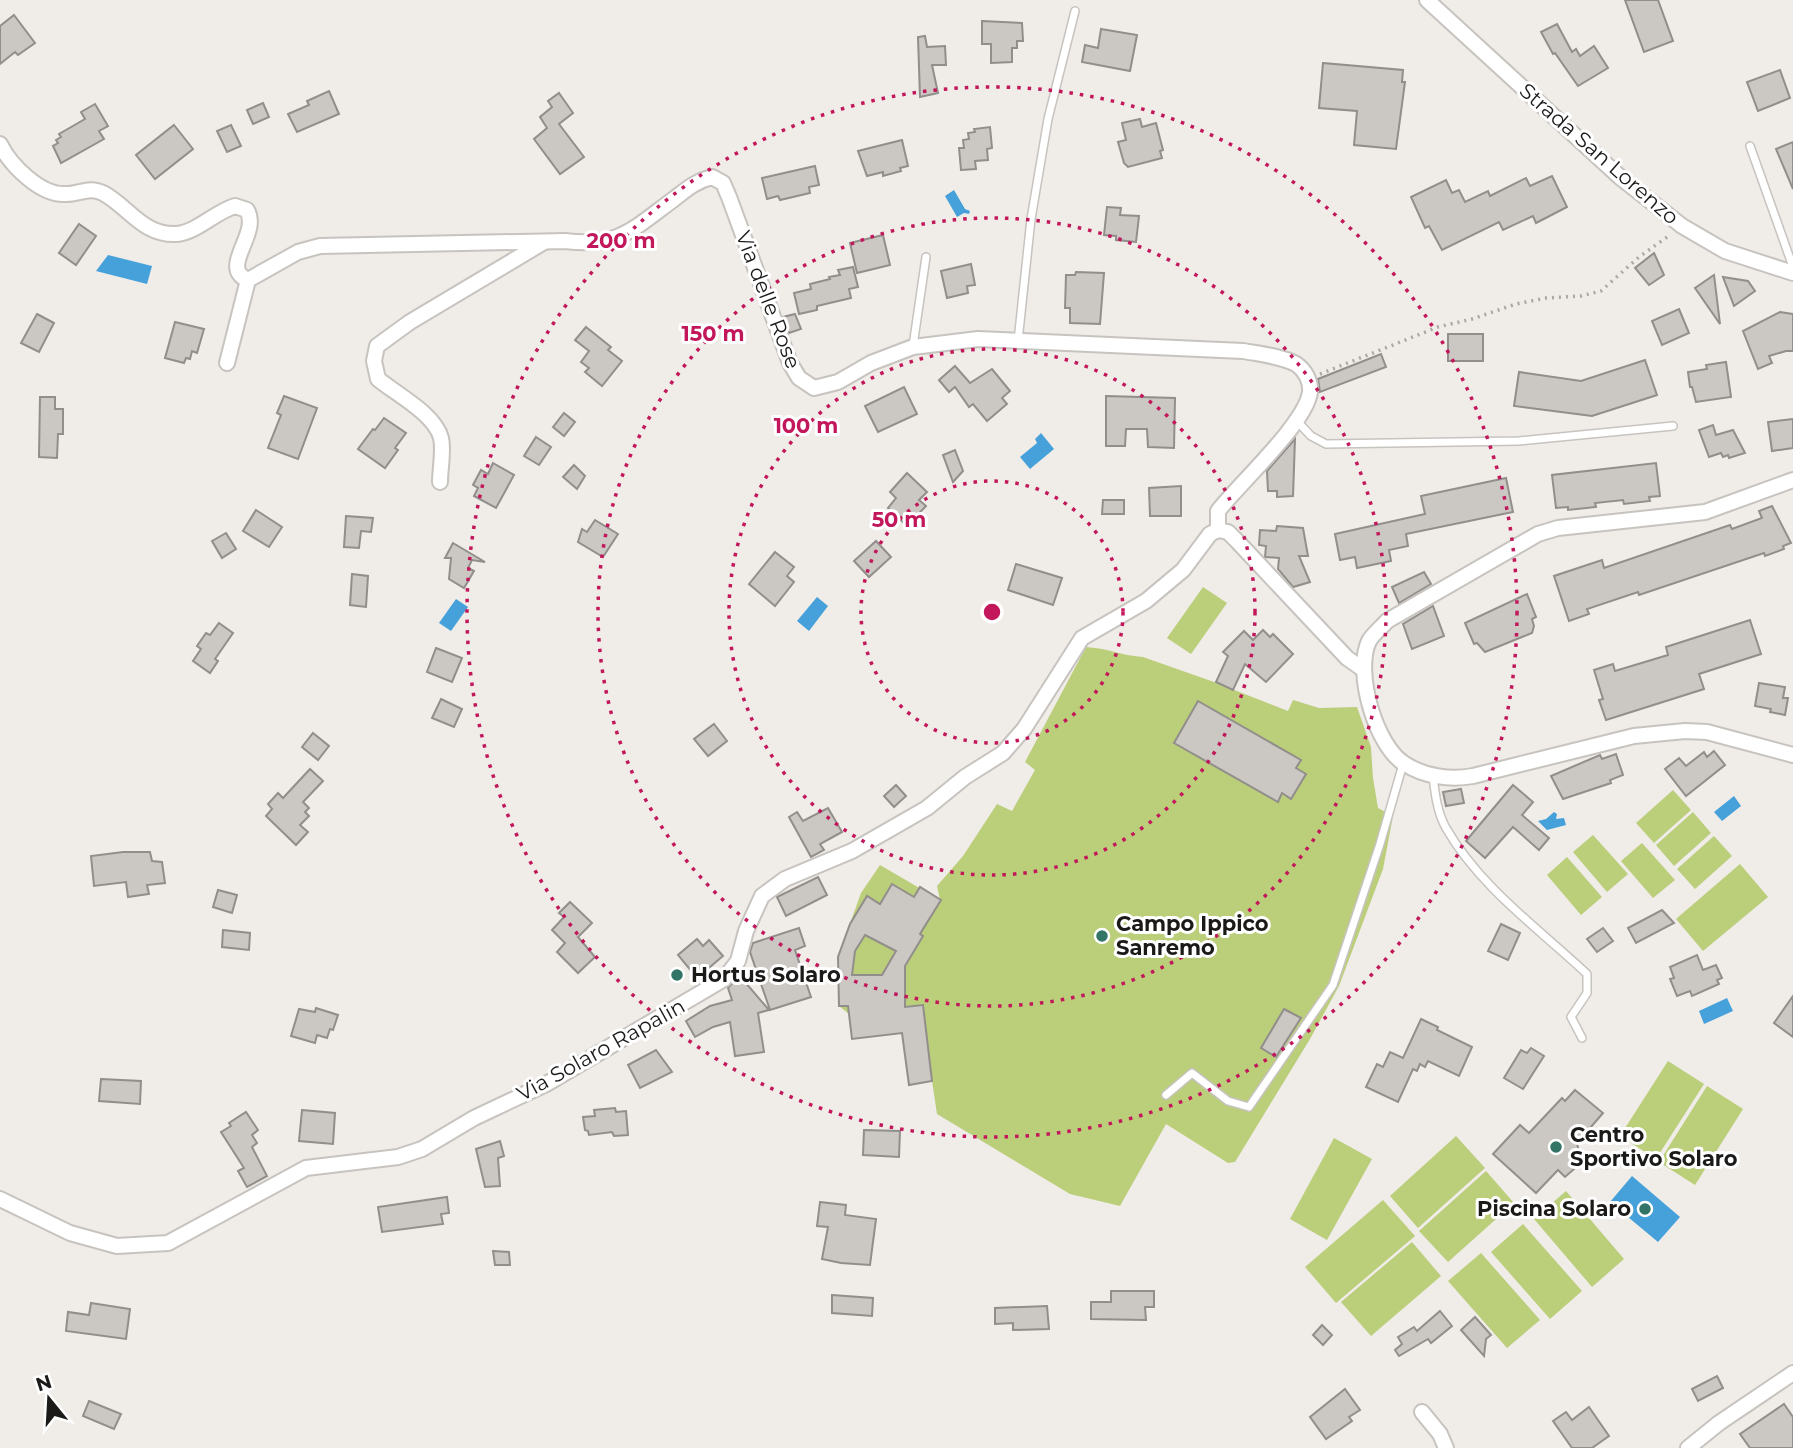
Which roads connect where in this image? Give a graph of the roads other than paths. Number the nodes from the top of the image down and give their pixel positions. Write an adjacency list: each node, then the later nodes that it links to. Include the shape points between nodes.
1 (1426, 0): 8 (street, Strada San Lorenzo, via 1621,177 1682,226 1725,251)
2 (1075, 11): 10 (lane, via 1048,119)
3 (0, 144): 9 (street, via 9,160 49,191 102,193 140,224 162,234 180,234 235,206 247,210 252,224 237,271)
4 (1750, 146): 7 (lane)
5 (545, 241): 9 (street, Via delle Rose, via 320,246 298,252); 11 (street, Via delle Rose, via 608,242 636,228 697,181 712,177 723,183 799,378 814,388 824,387); 16 (street, via 377,346 377,379 437,428)
6 (926, 257): 11 (lane)
7 (1793, 267)
8 (1793, 273)
9 (248, 280): 12 (street)
10 (1018, 341): 11 (street, Via delle Rose, via 978,339); 13 (street, Via delle Rose, via 1243,351 1297,365 1307,375 1310,391)
11 (913, 347)
12 (227, 363)
13 (1296, 419): 14 (lane, via 1326,444 1518,441); 17 (street, via 1218,511)
14 (1673, 426)
15 (1793, 480): 18 (street, via 1705,512 1538,534 1387,621 1369,642)
16 (440, 482)
17 (1219, 530): 18 (street, via 1245,549 1347,658); 24 (street, Via Solaro Rapalin, via 1210,534 1183,570 1146,601 1082,638 1024,729 1003,753 928,808 852,851 785,879 762,896 738,961 724,979 548,1083 422,1149 398,1157 306,1168 168,1243 117,1245 70,1233)
18 (1364, 670): 20 (street, via 1373,718)
19 (1793, 755): 21 (street, via 1707,732 1685,731 1634,736 1473,776)
20 (1404, 764): 21 (street); 23 (lane, via 1333,985 1250,1107 1228,1101 1192,1073)
21 (1433, 775): 22 (lane, via 1445,826 1467,858 1587,974 1587,993 1571,1017)
22 (1582, 1038)
23 (1166, 1095)
24 (0, 1199)
25 (1793, 1373): 28 (street)
26 (1422, 1412): 27 (street)
27 (1446, 1448)
28 (1688, 1448)

